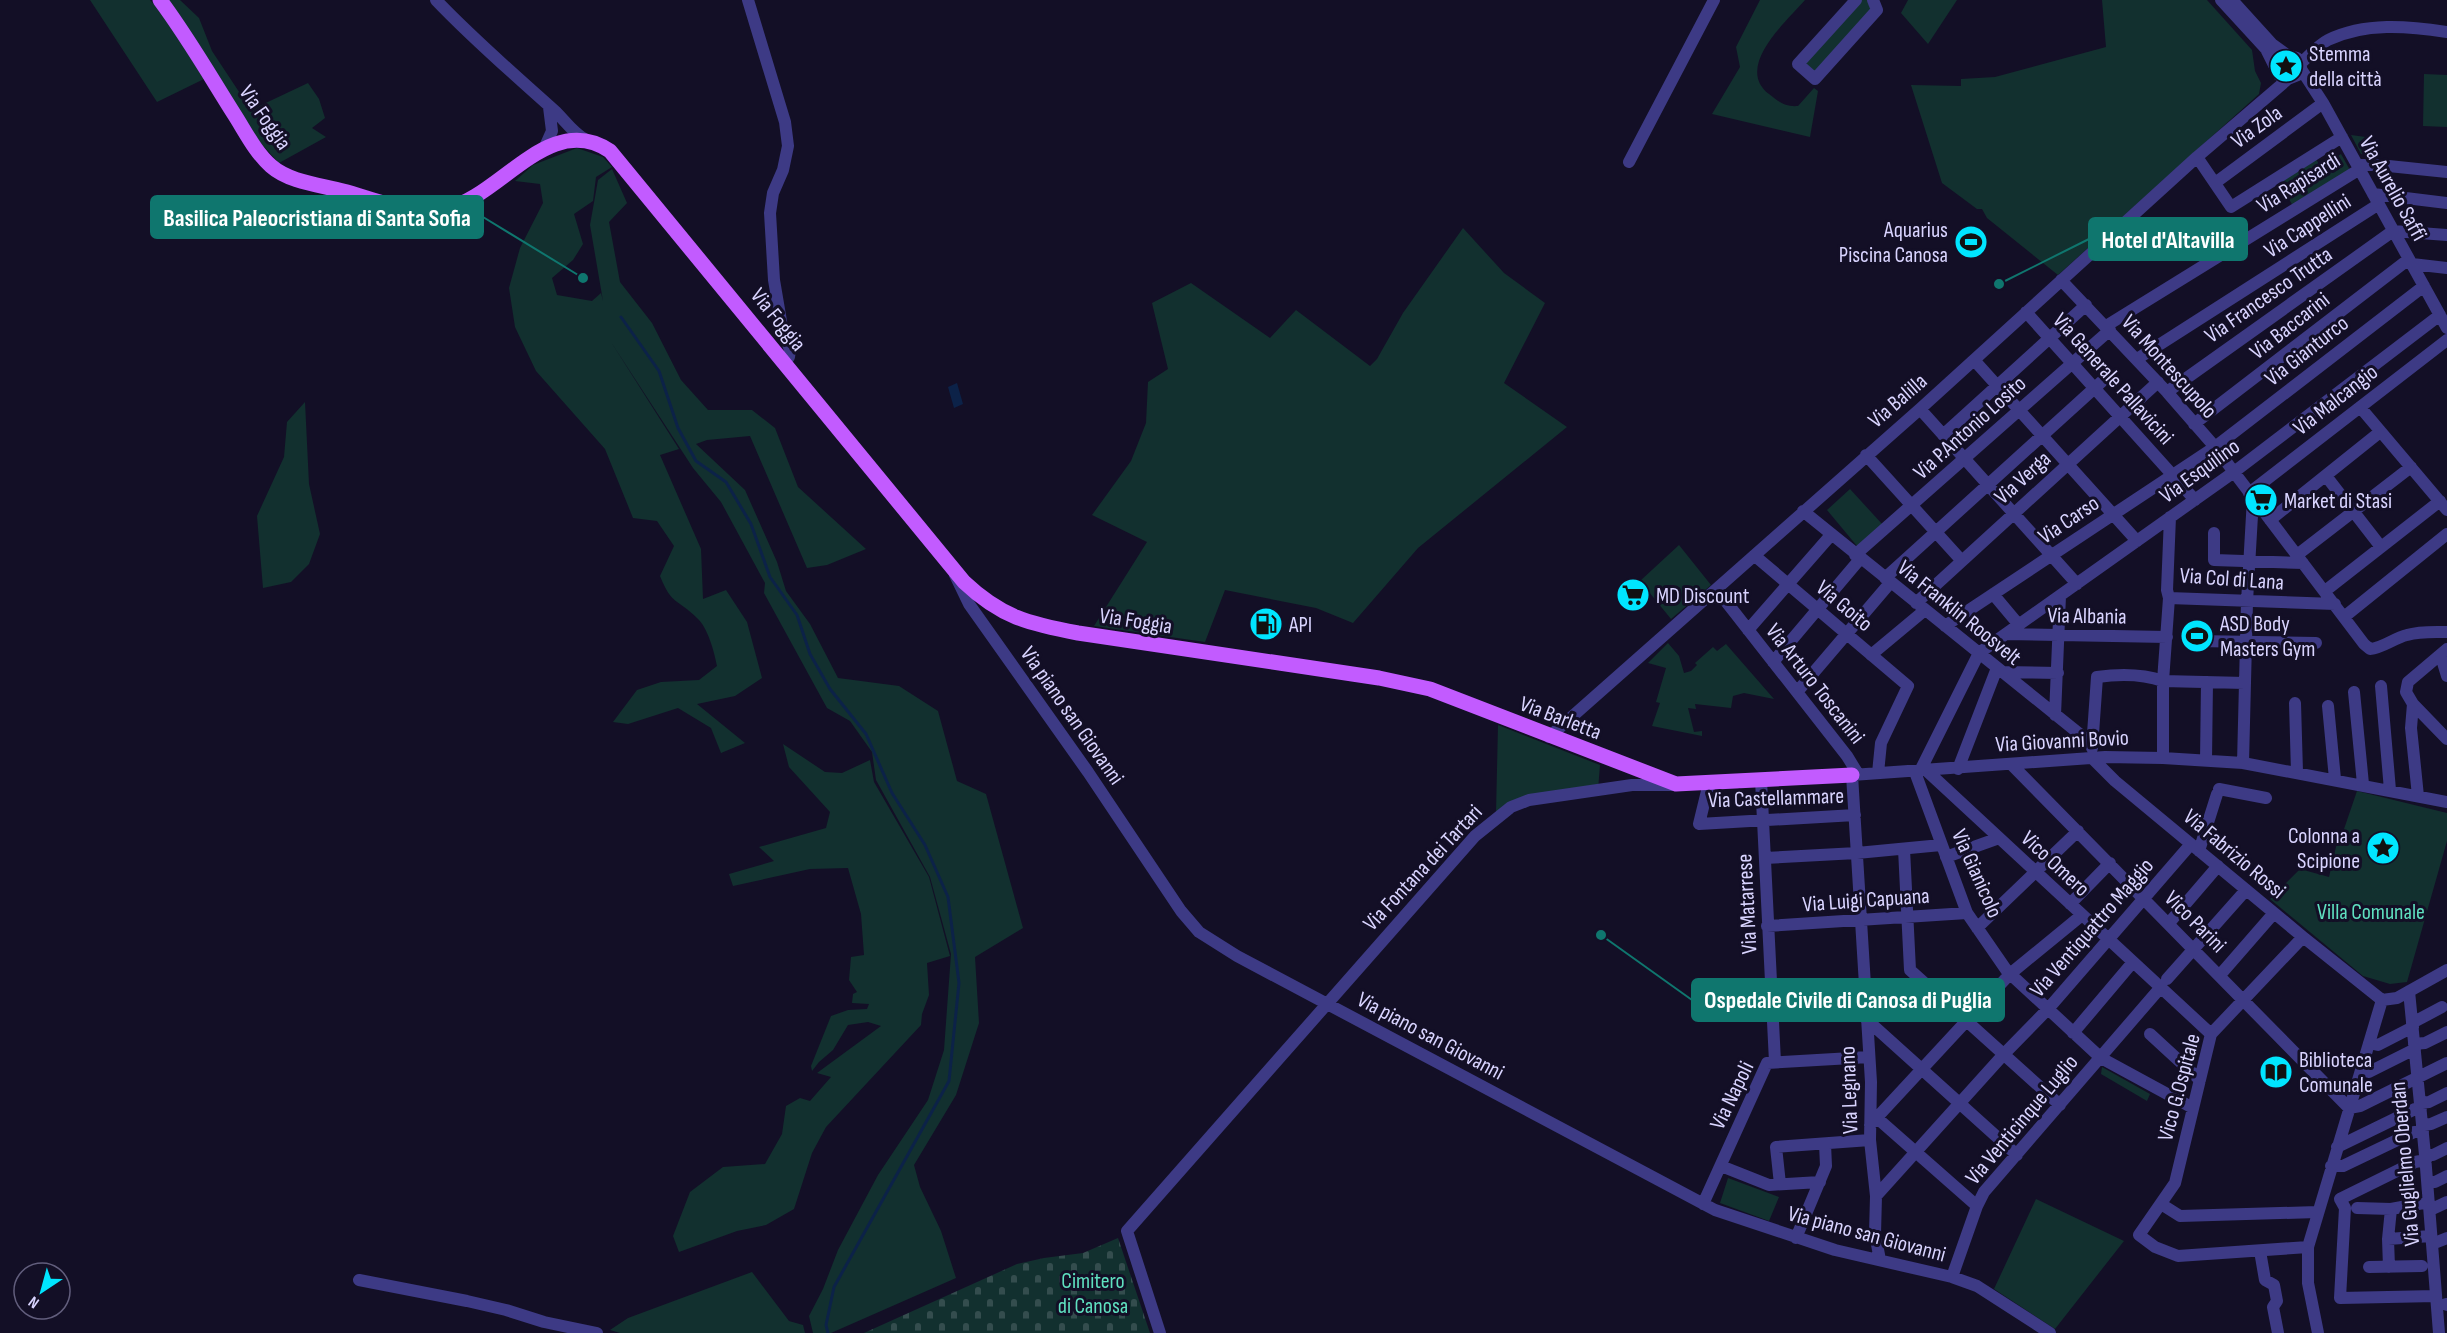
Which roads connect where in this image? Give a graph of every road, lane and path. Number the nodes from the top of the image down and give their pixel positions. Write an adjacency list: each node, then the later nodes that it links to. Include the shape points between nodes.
1 (160, 0): 19 (main road, Via Foggia, via 259,153 287,176 395,205 439,210 474,197)
2 (436, 0): 13 (street)
3 (748, 0): 42 (street, via 785,122 788,146 770,213 774,280 790,350)
4 (1714, 0): 21 (street)
5 (1856, 0): 6 (street, via 1798,64 1815,79 1877,10)
6 (1873, 0)
7 (2221, 0): 11 (street, via 2266,49)
8 (2232, 0): 10 (street, Via Aurelio Saffi, via 2272,44)
9 (2447, 32): 10 (street, via 2396,26 2367,28 2327,40)
10 (2296, 62): 11 (street, via 2295,78); 11 (street, via 2279,59); 12 (street, Via Aurelio Saffi)
11 (2281, 74): 20 (street, Via Balilla, via 2271,93)
12 (2323, 103): 16 (street, Via Aurelio Saffi); 24 (street, Via Zola)
13 (549, 107): 14 (street); 15 (street)
14 (566, 125): 17 (street); 18 (street)
15 (552, 128): 18 (street); 19 (street)
16 (2342, 137): 22 (street, Via Aurelio Saffi); 24 (street, via 2231,207)
17 (586, 140): 18 (main road, Via Foggia); 42 (main road, Via Foggia, via 606,148 622,163)
18 (562, 142): 19 (main road, Via Foggia)
19 (544, 149)
20 (2197, 157): 24 (street); 31 (street, Via Balilla)
21 (1629, 162)
22 (2358, 167): 23 (street, via 2379,165); 25 (street, Via Aurelio Saffi); 36 (street, Via Rapisardi)
23 (2447, 172)
24 (2215, 183)
25 (2376, 199): 26 (street); 27 (street, Via Aurelio Saffi); 40 (street, Via Cappellini)
26 (2447, 203)
27 (2393, 231): 28 (street); 29 (street, Via Aurelio Saffi); 48 (street, Via Francesco Trutta)
28 (2447, 235)
29 (2410, 262): 30 (street); 32 (street, Via Aurelio Saffi); 53 (street, Via Baccarini)
30 (2447, 268)
31 (2061, 280): 33 (street, Via Montescupolo); 34 (street, Via Balilla)
32 (2424, 286): 35 (street, Via Aurelio Saffi); 57 (street, Via Gianturco)
33 (2086, 305): 36 (street, Via Montescupolo); 38 (street)
34 (2026, 312): 38 (street, Via Generale Pallavicini); 41 (street, Via Balilla)
35 (2440, 315): 37 (street, Via Aurelio Saffi); 62 (street, Via Esquilino)
36 (2108, 328): 40 (street, Via Montescupolo); 43 (street, Via P.Antonio Losito)
37 (2447, 328)
38 (2050, 338): 43 (street, Via Generale Pallavicini); 46 (street)
39 (2447, 339): 49 (street, Via Malcangio)
40 (2136, 359): 45 (street, Via Montescupolo)
41 (1974, 360): 46 (street); 50 (street, Via Balilla)
42 (785, 362): 88 (main road, Via Foggia)
43 (2073, 363): 47 (street, Via Generale Pallavicini); 51 (street, Via P.Antonio Losito)
44 (2109, 375): 47 (street)
45 (2158, 382): 48 (street, Via Montescupolo); 52 (street, Via Verga)
46 (1997, 385): 51 (street); 55 (street)
47 (2094, 388): 52 (street, Via Generale Pallavicini); 56 (street)
48 (2167, 392): 53 (street, Via Montescupolo)
49 (2360, 407): 54 (street); 66 (street, Via Malcangio)
50 (1920, 408): 55 (street); 58 (street, Via Balilla)
51 (2020, 410): 56 (street); 59 (street, Via P.Antonio Losito)
52 (2120, 417): 60 (street, Via Verga); 63 (street, Via Generale Pallavicini)
53 (2194, 424): 57 (street, Via Montescupolo)
54 (2380, 432): 61 (street); 64 (street)
55 (1943, 435): 59 (street)
56 (2043, 435): 60 (street); 65 (street)
57 (2215, 447): 62 (street, Via Montescupolo); 63 (street, Via Carso)
58 (1866, 455): 69 (street); 70 (street, Via Balilla)
59 (1965, 458): 65 (street); 69 (street, Via P.Antonio Losito)
60 (2069, 463): 72 (street, Via Verga); 73 (street)
61 (2411, 466): 68 (street); 71 (street)
62 (2234, 472): 66 (street, Via Montescupolo); 67 (street, Via Esquilino)
63 (2172, 474): 67 (street, Via Generale Pallavicini); 73 (street, Via Carso)
64 (2326, 476): 71 (street); 75 (street)
65 (1989, 484): 72 (street); 76 (street)
66 (2251, 495): 75 (street, Via Montescupolo); 87 (street)
67 (2195, 500): 74 (street, Via Esquilino)
68 (2443, 505): 81 (street)
69 (1911, 507): 76 (street); 84 (street, Via P.Antonio Losito)
70 (1803, 511): 79 (street, Via Franklin Roosvelt); 83 (street, Via Balilla)
71 (2353, 511): 81 (street); 85 (street)
72 (2014, 513): 82 (street); 86 (street, Via Verga)
73 (2113, 513): 80 (street); 82 (street, Via Carso)
74 (2170, 517): 80 (street, Via Esquilino); 96 (street, Via Col di Lana)
75 (2270, 520): 85 (street, Via Montescupolo)
76 (1936, 531): 86 (street); 89 (street)
77 (2214, 533): 87 (street, via 2214,560)
78 (2447, 534): 101 (street)
79 (1831, 535): 84 (street, Via Franklin Roosvelt); 90 (street)
80 (2137, 541): 91 (street, Via Esquilino)
81 (2381, 547): 93 (street)
82 (2052, 555): 91 (street); 94 (street, Via Carso)
83 (1755, 556): 90 (street, Via Goito); 92 (street, Via Balilla)
84 (1858, 557): 89 (street, Via Franklin Roosvelt); 100 (street, Via P.Antonio Losito)
85 (2300, 559): 87 (street); 93 (street, Via Montescupolo)
86 (1962, 561): 99 (street, Via Verga)
87 (2250, 561): 97 (street)
88 (953, 569): 124 (main road, Via Foggia, via 984,601 1038,626); 187 (street, Via piano san Giovanni, via 969,604 1199,932)
89 (1887, 580): 99 (street, Via Franklin Roosvelt); 106 (street)
90 (1788, 584): 100 (street, Via Goito); 104 (street)
91 (2077, 584): 95 (street, Via Esquilino)
92 (1717, 590): 104 (street, Via Arturo Toscanini); 131 (street, Via Balilla)
93 (2325, 591): 98 (street, Via Montescupolo)
94 (1993, 594): 102 (street); 103 (street, Via Carso)
95 (2060, 596): 102 (street, Via Esquilino); 108 (street)
96 (2169, 598): 97 (street, Via Col di Lana); 109 (street)
97 (2247, 602): 98 (street, Via Col di Lana); 111 (street)
98 (2335, 604): 101 (street, Via Montescupolo)
99 (1921, 607): 103 (street, Via Franklin Roosvelt); 115 (street, Via Verga)
100 (1818, 610): 106 (street, Via Goito); 116 (street, Via P.Antonio Losito)
101 (2344, 616): 105 (street, Via Montescupolo, via 2370,649 2404,635)
102 (2019, 625): 107 (street, Via Esquilino)
103 (1945, 626): 113 (street, Via Franklin Roosvelt)
104 (1748, 630): 116 (street, Via Arturo Toscanini)
105 (2447, 632)
106 (1847, 634): 115 (street, Via Goito); 125 (street)
107 (2006, 634): 108 (street, Via Albania); 113 (street, Via Esquilino)
108 (2060, 635): 109 (street, Via Albania); 118 (street)
109 (2167, 637): 120 (street)
110 (2196, 641): 111 (street)
111 (2247, 642): 112 (street); 122 (street)
112 (2316, 643)
113 (1979, 653): 117 (street, Via Franklin Roosvelt); 140 (street)
114 (2444, 653): 119 (street); 128 (street, via 2408,682 2406,692)
115 (1872, 655): 142 (street, Via Goito, via 1908,686 1881,743)
116 (1773, 662): 125 (street, Via Arturo Toscanini)
117 (1999, 670): 118 (street); 130 (street, Via Franklin Roosvelt); 139 (street)
118 (2058, 673): 130 (street)
119 (2447, 676)
120 (2163, 681): 121 (street); 133 (street, via 2097,677); 135 (street)
121 (2207, 682): 122 (street); 136 (street)
122 (2245, 683): 137 (street)
123 (2381, 686): 149 (street)
124 (1430, 689): 131 (main road, Via Barletta)
125 (1797, 692): 143 (street, Via Arturo Toscanini, via 1847,756)
126 (2354, 692): 148 (street)
127 (2295, 703): 141 (street)
128 (2413, 704): 132 (street); 150 (street, via 2411,728)
129 (2328, 706): 144 (street)
130 (2055, 715): 133 (street, Via Franklin Roosvelt)
131 (1549, 737): 147 (main road, Via Barletta)
132 (2447, 739)
133 (2092, 744): 134 (street)
134 (2092, 758): 135 (street, Via Giovanni Bovio); 138 (street, Via Giovanni Bovio); 157 (street, Via Fabrizio Rossi)
135 (2163, 758): 136 (street, Via Giovanni Bovio)
136 (2206, 760): 137 (street, Via Giovanni Bovio)
137 (2243, 763): 141 (street, Via Giovanni Bovio)
138 (2012, 765): 139 (street, Via Giovanni Bovio); 155 (street, Vico Parini)
139 (1958, 769): 140 (street, Via Giovanni Bovio)
140 (1921, 771): 142 (street, Via Giovanni Bovio); 156 (street, Vico Omero); 159 (street, Via Gianicolo)
141 (2297, 772): 144 (street, Via Giovanni Bovio)
142 (1878, 773): 143 (street, Via Giovanni Bovio)
143 (1855, 775): 145 (main road, Via Giovanni Bovio); 153 (street, Via Legnano)
144 (2336, 779): 148 (street, Via Giovanni Bovio)
145 (1761, 780): 146 (main road, Via Giovanni Bovio); 154 (street, Via Matarrese)
146 (1709, 783): 147 (main road, Via Giovanni Bovio); 154 (street, Via Castellammare, via 1699,824)
147 (1676, 784): 187 (street, Via Fontana dei Tartari, via 1632,785 1529,800 1511,807 1475,836)
148 (2363, 784): 149 (street, Via Giovanni Bovio)
149 (2390, 790): 150 (street, Via Giovanni Bovio)
150 (2418, 796): 152 (street, Via Giovanni Bovio)
151 (2266, 798): 157 (street, via 2218,791)
152 (2447, 802)
153 (1855, 815): 154 (street, Via Castellammare); 160 (street, Via Legnano)
154 (1763, 822): 161 (street, Via Matarrese)
155 (2078, 831): 162 (street, Vico Parini); 164 (street)
156 (1999, 838): 159 (street); 164 (street, Vico Omero)
157 (2195, 847): 163 (street, Via Fabrizio Rossi); 166 (street, Via Ventiquattro Maggio)
158 (1904, 849): 159 (street); 160 (street); 171 (street)
159 (1943, 851): 169 (street, Via Gianicolo)
160 (1857, 853): 161 (street); 172 (street, Via Legnano)
161 (1765, 858): 174 (street, Via Matarrese)
162 (2110, 863): 166 (street, Vico Parini); 167 (street)
163 (2218, 866): 165 (street, Via Fabrizio Rossi); 173 (street)
164 (2036, 872): 167 (street, Vico Omero); 175 (street)
165 (2246, 890): 168 (street, Via Fabrizio Rossi); 178 (street, Via Venticinque Luglio)
166 (2144, 898): 173 (street, Vico Parini); 177 (street, Via Ventiquattro Maggio)
167 (2070, 904): 170 (street, Vico Omero)
168 (2274, 913): 176 (street, Via Fabrizio Rossi); 182 (street)
169 (1967, 914): 171 (street, Via Luigi Capuana); 175 (street, Via Gianicolo)
170 (2082, 915): 177 (street, Vico Omero); 181 (street)
171 (1906, 918): 172 (street, Via Luigi Capuana); 191 (street, via 1910,970)
172 (1861, 921): 174 (street, Via Luigi Capuana); 190 (street, Via Legnano)
173 (2169, 923): 178 (street, Vico Parini)
174 (1767, 926): 202 (street, Via Matarrese)
175 (1977, 928): 181 (street, Via Gianicolo)
176 (2303, 937): 185 (street, Vico G.Ospitale); 186 (street, Via Fabrizio Rossi)
177 (2108, 938): 179 (street, Vico Omero); 189 (street, Via Ventiquattro Maggio)
178 (2194, 949): 182 (street, Vico Parini); 183 (street, Via Venticinque Luglio)
179 (2133, 962): 183 (street, Vico Omero); 194 (street)
180 (2447, 970): 184 (street)
181 (2010, 974): 189 (street, Via Gianicolo); 191 (street)
182 (2220, 975): 185 (street, Vico Parini)
183 (2164, 983): 196 (street, Vico Omero); 201 (street, Via Venticinque Luglio)
184 (2409, 990): 186 (street, via 2397,998); 192 (street, Via Guglielmo Oberdan)
185 (2245, 1000): 196 (street, Vico G.Ospitale); 213 (street, Vico Parini)
186 (2382, 1000): 197 (street)
187 (1327, 1002): 232 (street, Via piano san Giovanni); 254 (street, Via Fontana dei Tartari, via 1127,1232)
188 (2442, 1007): 192 (street)
189 (2048, 1010): 194 (street, Via Gianicolo); 199 (street, Via Ventiquattro Maggio)
190 (1866, 1019): 200 (street, Via Legnano); 204 (street)
191 (1966, 1020): 199 (street); 204 (street)
192 (2412, 1025): 197 (street, via 2378,1045); 198 (street, Via Guglielmo Oberdan)
193 (2447, 1032): 198 (street)
194 (2073, 1033): 201 (street, Via Gianicolo)
195 (2150, 1034): 207 (street)
196 (2211, 1034): 207 (street, Vico G.Ospitale)
197 (2369, 1043): 205 (street)
198 (2415, 1047): 205 (street, via 2369,1072); 206 (street, Via Guglielmo Oberdan)
199 (2004, 1054): 209 (street, Via Ventiquattro Maggio); 210 (street)
200 (1869, 1057): 202 (street, Via Napoli); 215 (street, Via Legnano)
201 (2101, 1058): 210 (street, Via Venticinque Luglio); 212 (street, Via Gianicolo)
202 (1775, 1062): 224 (street, Via Napoli, via 1767,1063)
203 (2447, 1063): 206 (street)
204 (1922, 1070): 209 (street); 215 (street)
205 (2361, 1070): 213 (street)
206 (2418, 1077): 211 (street, Via Guglielmo Oberdan); 213 (street)
207 (2200, 1080): 212 (street, Vico G.Ospitale)
208 (2447, 1093): 211 (street)
209 (1959, 1104): 221 (street, Via Ventiquattro Maggio); 222 (street)
210 (2060, 1105): 222 (street, Via Venticinque Luglio)
211 (2420, 1106): 216 (street, Via Guglielmo Oberdan); 219 (street)
212 (2193, 1108): 233 (street, Vico G.Ospitale, via 2175,1183)
213 (2349, 1108): 219 (street)
214 (2447, 1117): 216 (street)
215 (1874, 1122): 217 (street, Via Legnano); 221 (street)
216 (2423, 1128): 223 (street, Via Guglielmo Oberdan); 225 (street, via 2343,1166)
217 (1870, 1140): 218 (street); 230 (street, Via Legnano)
218 (1825, 1144): 227 (street, via 1826,1166); 229 (street, via 1776,1147)
219 (2337, 1147): 225 (street)
220 (2447, 1148): 223 (street)
221 (1916, 1152): 230 (street, Via Ventiquattro Maggio); 235 (street)
222 (2017, 1155): 235 (street, Via Venticinque Luglio, via 1984,1192)
223 (2426, 1158): 228 (street, Via Guglielmo Oberdan); 234 (street)
224 (1721, 1166): 229 (street, via 1769,1185); 232 (street, Via Napoli)
225 (2331, 1166): 238 (street)
226 (2447, 1176): 228 (street)
227 (1820, 1182): 229 (street); 239 (street)
228 (2427, 1182): 236 (street, Via Guglielmo Oberdan)
229 (1779, 1184)
230 (1876, 1196): 245 (street, Via Legnano, via 1875,1234)
231 (2447, 1202): 236 (street)
232 (1702, 1204): 239 (street, Via piano san Giovanni)
233 (2161, 1204): 238 (street, via 2180,1216); 244 (street, Vico G.Ospitale, via 2139,1235 2155,1247 2178,1256)
234 (2347, 1205): 237 (street); 252 (street, via 2340,1298)
235 (1977, 1206): 250 (street, Via Venticinque Luglio)
236 (2429, 1206): 237 (street); 242 (street, Via Guglielmo Oberdan)
237 (2391, 1209): 241 (street)
238 (2317, 1212): 243 (street)
239 (1796, 1238): 245 (street, Via piano san Giovanni)
240 (2447, 1238): 242 (street)
241 (2388, 1239): 242 (street); 248 (street)
242 (2432, 1240): 249 (street, Via Guglielmo Oberdan)
243 (2308, 1247): 244 (street); 257 (street, via 2308,1283)
244 (2260, 1251): 256 (street, via 2265,1280 2274,1285)
245 (1880, 1260): 250 (street, Via piano san Giovanni)
246 (2422, 1266): 248 (street)
247 (2369, 1267): 248 (street)
248 (2389, 1267)
249 (2441, 1270): 252 (street, Via Guglielmo Oberdan)
250 (1952, 1276): 255 (street, Via piano san Giovanni, via 1977,1287)
251 (359, 1281): 253 (street, via 467,1301)
252 (2443, 1303): 258 (street, Via Guglielmo Oberdan)
253 (597, 1333)
254 (1160, 1333)
255 (2050, 1333)
256 (2278, 1333)
257 (2318, 1333)
258 (2439, 1333)

